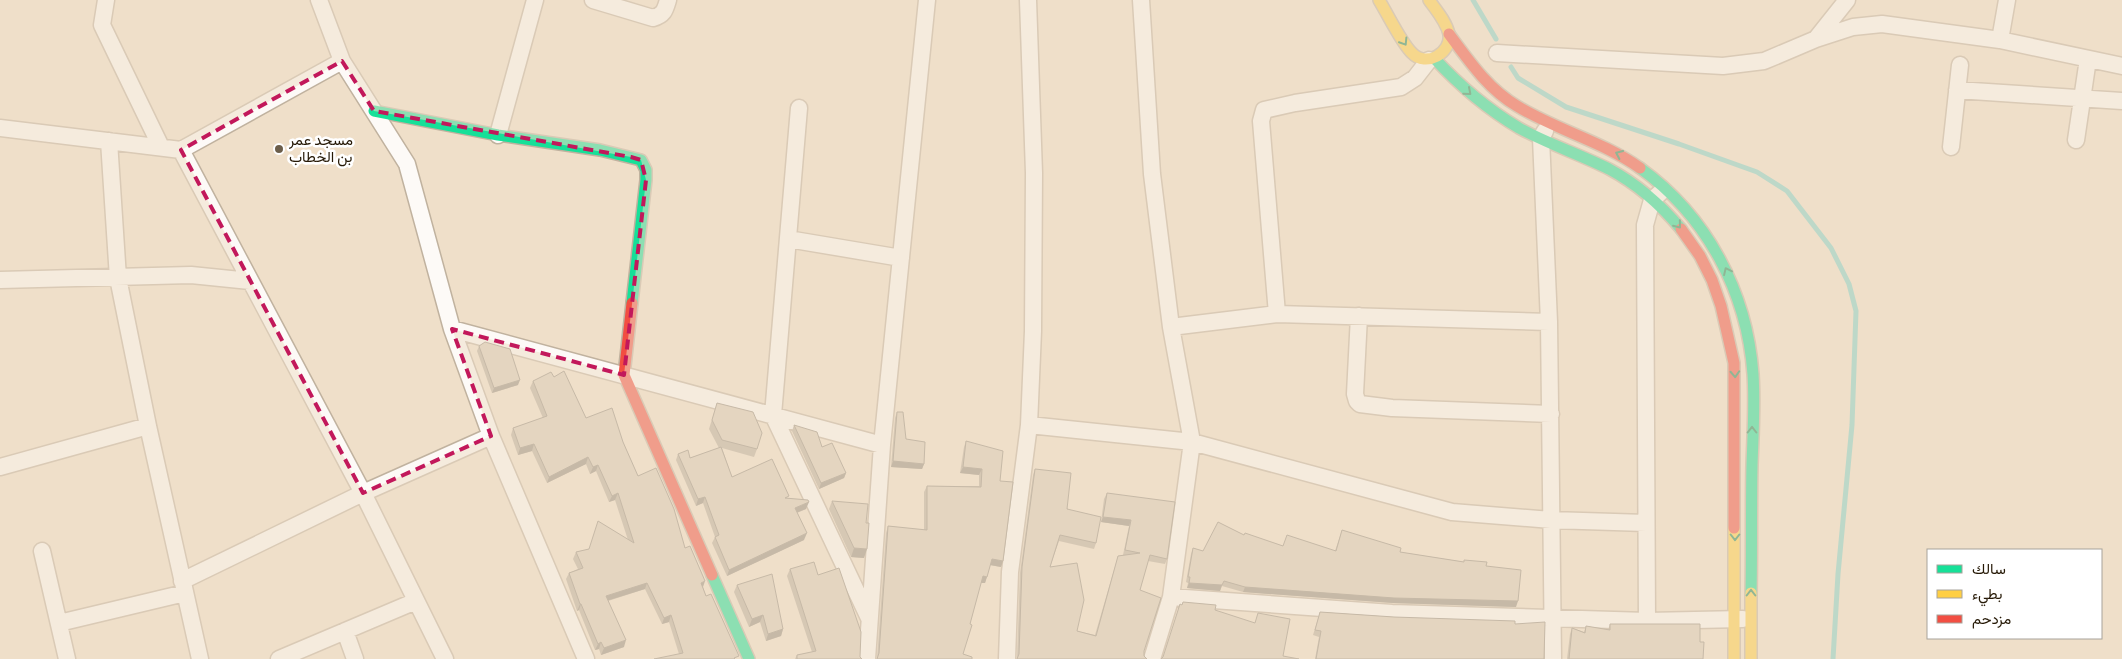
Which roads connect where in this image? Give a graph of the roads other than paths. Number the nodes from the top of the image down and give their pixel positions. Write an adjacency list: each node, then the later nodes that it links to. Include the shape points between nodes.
1 (106, 0): 34 (street, via 102,25)
2 (319, 0): 19 (street)
3 (535, 0): 29 (street)
4 (593, 0): 5 (street, via 653,18 665,11)
5 (668, 0)
6 (927, 0): 39 (street)
7 (1028, 0): 51 (street, via 1034,173)
8 (1141, 0): 46 (street, via 1152,174)
9 (1379, 0): 17 (street, one-way to 17, via 1412,54)
10 (1430, 0): 13 (street)
11 (1847, 0): 14 (street)
12 (2007, 0): 15 (street)
13 (1449, 34): 17 (street, via 1443,53); 27 (street, via 1481,78 1522,109)
14 (1816, 39): 15 (street, via 1853,27 1882,24); 16 (street, via 1764,61 1723,66)
15 (2000, 40): 18 (street)
16 (1497, 53)
17 (1431, 59): 30 (street, one-way to 30, via 1474,97); 43 (street, via 1415,78 1401,87 1264,110 1261,121)
18 (2088, 59): 21 (street); 23 (street)
19 (342, 61): 26 (street); 35 (street)
20 (1960, 65): 22 (street)
21 (2122, 66)
22 (1957, 90): 23 (street); 33 (street)
23 (2082, 99): 24 (street); 31 (street)
24 (2122, 101)
25 (799, 108): 38 (street)
26 (374, 111): 29 (street); 47 (street, via 407,164)
27 (1550, 122): 30 (street); 36 (street, one-way to 27, via 1627,158)
28 (0, 128): 32 (street)
29 (498, 135): 48 (street, via 600,150 641,160 646,180)
30 (1542, 138): 37 (street, via 1620,176); 45 (street)
31 (2076, 140)
32 (109, 141): 34 (street); 40 (street)
33 (1951, 146)
34 (161, 147): 35 (street)
35 (181, 150): 42 (street)
36 (1665, 187): 37 (street); 66 (street, one-way to 36, via 1752,359 1738,300 1710,237)
37 (1652, 200): 59 (street, via 1645,225); 65 (street, one-way to 65, via 1695,247 1713,279 1730,334 1736,390)
38 (788, 239): 39 (street); 50 (street)
39 (901, 258): 55 (street)
40 (118, 278): 41 (street); 42 (street, via 191,275); 52 (street)
41 (0, 280)
42 (250, 280): 57 (street)
43 (1278, 314): 44 (street); 46 (street)
44 (1359, 316): 45 (street); 49 (street, via 1355,394 1360,404)
45 (1549, 322): 49 (street)
46 (1171, 327): 54 (street)
47 (452, 329): 48 (street); 53 (street)
48 (624, 375): 50 (street); 77 (street)
49 (1551, 414): 58 (street)
50 (773, 415): 55 (street); 67 (street)
51 (1029, 425): 54 (street); 79 (street, via 1010,572)
52 (148, 426): 56 (street); 61 (street)
53 (491, 436): 57 (street); 76 (street)
54 (1192, 442): 58 (street, via 1452,512); 62 (street)
55 (882, 445): 67 (street)
56 (0, 467)
57 (363, 493): 61 (street); 63 (street)
58 (1552, 520): 59 (street); 64 (street)
59 (1646, 523): 68 (street)
60 (42, 551): 69 (street)
61 (184, 587): 69 (street); 72 (street)
62 (1171, 597): 64 (street, via 1392,613); 80 (street)
63 (416, 601): 70 (street); 75 (street)
64 (1553, 619): 68 (street); 81 (street)
65 (1734, 619): 66 (street); 68 (street); 82 (street)
66 (1751, 619): 83 (street)
67 (870, 620): 78 (street)
68 (1647, 621)
69 (58, 623): 71 (street)
70 (345, 631): 73 (street); 74 (street)
71 (67, 659)
72 (200, 659)
73 (279, 659)
74 (355, 659)
75 (445, 659)
76 (586, 659)
77 (749, 659)
78 (867, 659)
79 (1007, 659)
80 (1152, 659)
81 (1553, 659)
82 (1734, 659)
83 (1751, 659)

